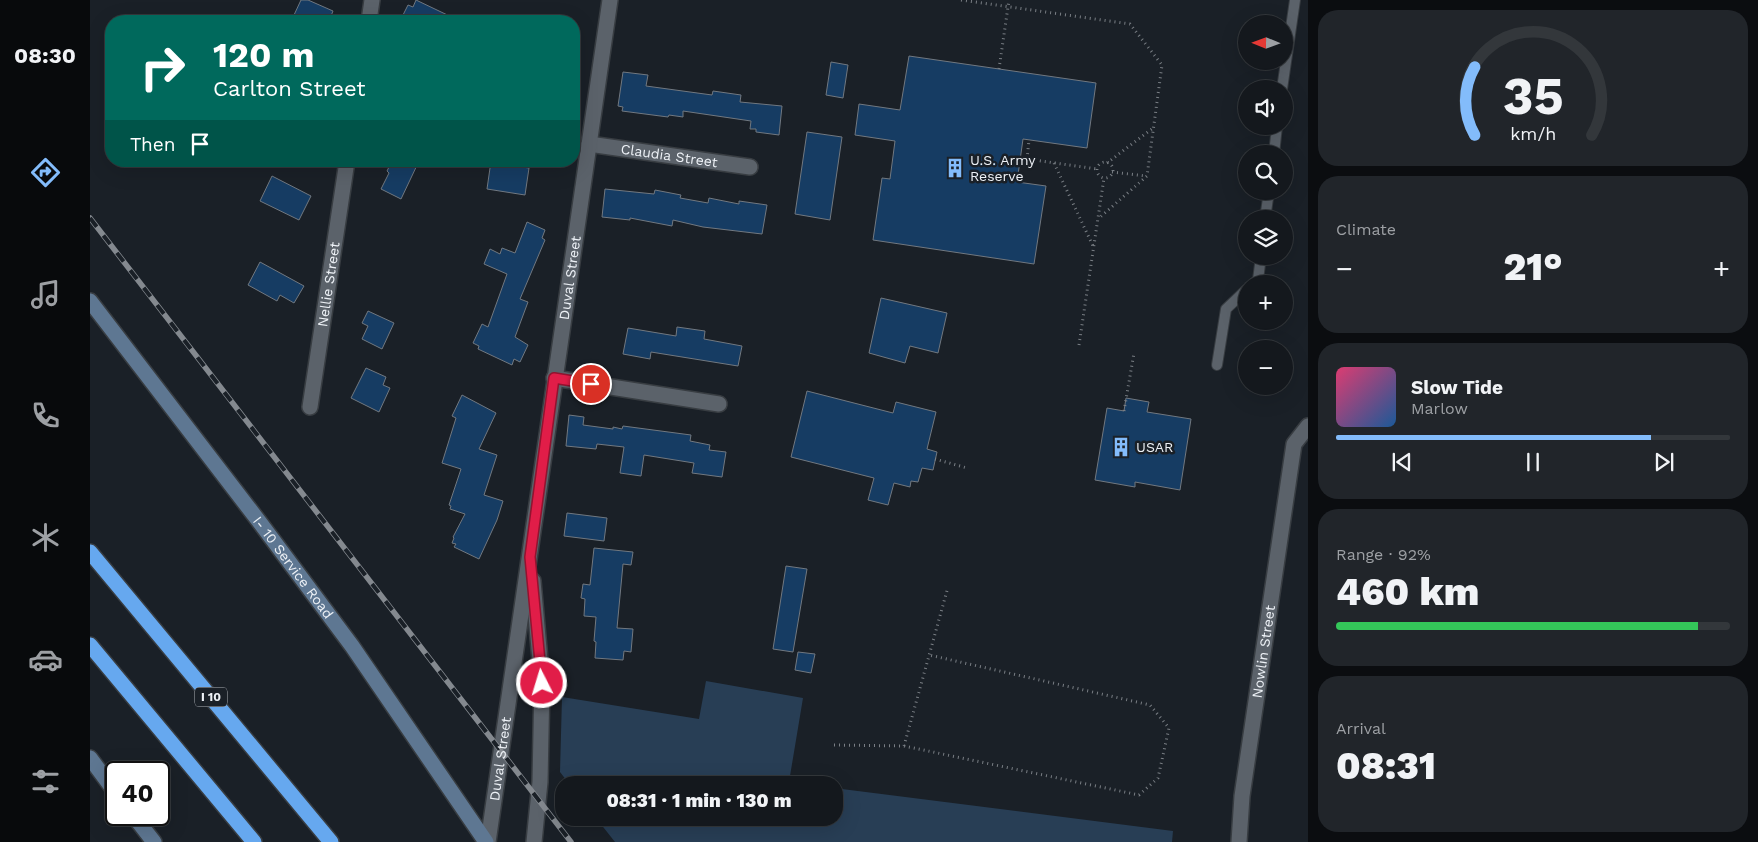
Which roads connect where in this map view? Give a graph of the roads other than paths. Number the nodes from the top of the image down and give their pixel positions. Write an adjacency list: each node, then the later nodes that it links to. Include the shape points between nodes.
1 (372, 0): 4 (street)
2 (610, 0): 6 (street, Duval Street)
3 (1295, 0): 5 (lane)
4 (369, 15)
5 (1283, 80)
6 (589, 144): 8 (street, Claudia Street); 12 (street, Duval Street)
7 (347, 167): 14 (street, Nellie Street)
8 (750, 167)
9 (1238, 298): 11 (lane, via 1226,309)
10 (90, 301): 25 (main road, I- 10 Service Road, via 352,646)
11 (1217, 365)
12 (554, 378): 13 (street); 17 (street, Duval Street)
13 (719, 404)
14 (310, 407)
15 (1308, 426): 27 (street, Nowlin Street, via 1294,444 1242,796)
16 (90, 552): 24 (highway, I 10)
17 (530, 557): 25 (street, Duval Street); 26 (street, Duval Street, via 542,683 540,782)
18 (90, 645): 23 (highway)
19 (90, 758): 20 (main road)
20 (105, 778)
21 (142, 826): 22 (main road)
22 (154, 842)
23 (254, 842)
24 (331, 842)
25 (487, 842)
26 (534, 842)
27 (1239, 842)

